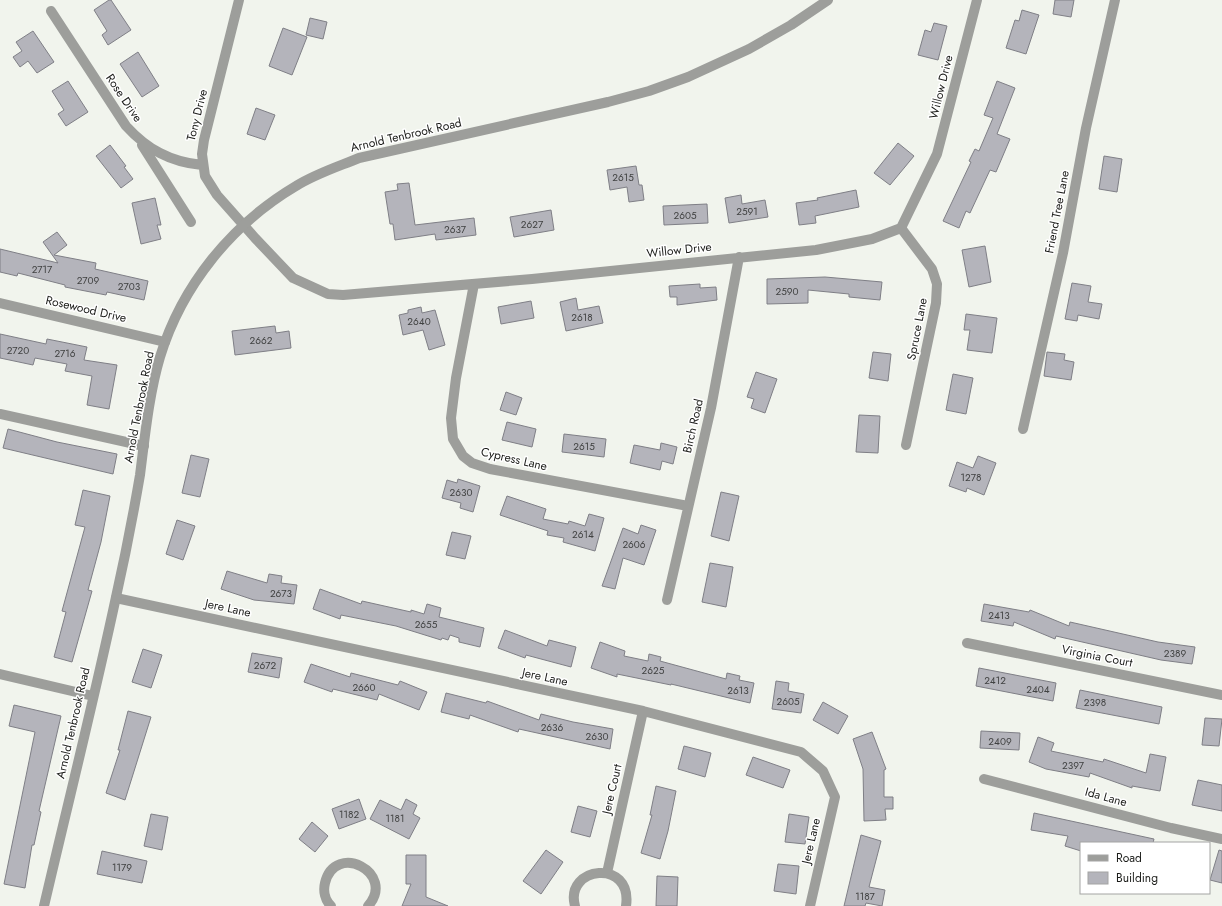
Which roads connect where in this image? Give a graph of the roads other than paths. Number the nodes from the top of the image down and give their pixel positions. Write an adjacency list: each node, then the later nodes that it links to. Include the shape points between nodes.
1 (239, 0): 7 (street, Tony Drive, via 204,140)
2 (828, 0): 9 (street, Arnold Tenbrook Road, via 766,40 688,77 608,102 359,158 297,184)
3 (977, 0): 10 (street, Willow Drive, via 937,154)
4 (1115, 0): 16 (street, Friend Tree Lane, via 1086,128 1063,253)
5 (51, 11): 6 (street, Rose Drive)
6 (137, 139): 7 (street, Rose Drive, via 169,158); 8 (street)
7 (202, 165): 9 (street, Tony Drive, via 210,184)
8 (191, 222)
9 (243, 225): 12 (street, Willow Drive, via 293,278 328,294 343,295); 14 (street, Arnold Tenbrook Road, via 204,269 176,316)
10 (901, 228): 11 (street, Willow Drive, via 859,242 816,250); 17 (street, Spruce Lane, via 932,269 937,284 936,303)
11 (739, 257): 12 (street, Willow Drive); 19 (street, Birch Road, via 711,408)
12 (474, 284): 19 (street, Cypress Lane, via 451,418 453,439 463,456 472,463 490,469)
13 (0, 303): 14 (street, Rosewood Drive)
14 (165, 342): 18 (street, Arnold Tenbrook Road, via 156,374)
15 (0, 414): 18 (street)
16 (1023, 429)
17 (906, 445)
18 (144, 446): 20 (street, Arnold Tenbrook Road)
19 (688, 506): 21 (street, Birch Road)
20 (116, 598): 25 (street, Arnold Tenbrook Road); 26 (street, Jere Lane)
21 (667, 600)
22 (967, 643): 24 (street, Virginia Court)
23 (0, 674): 25 (street)
24 (1222, 695)
25 (93, 696): 30 (street, Arnold Tenbrook Road)
26 (643, 711): 29 (street, Jere Court); 35 (street, Jere Lane, via 801,752 823,771 835,797)
27 (984, 779): 28 (street, Ida Lane)
28 (1222, 839)
29 (607, 873): 33 (street, via 598,872 582,879 574,895); 34 (street, via 621,882 626,894)
30 (44, 906)
31 (331, 906): 32 (street, via 324,895 330,871 337,866 353,863 368,870 373,877 375,894)
32 (368, 906)
33 (575, 906)
34 (626, 906)
35 (810, 906)

